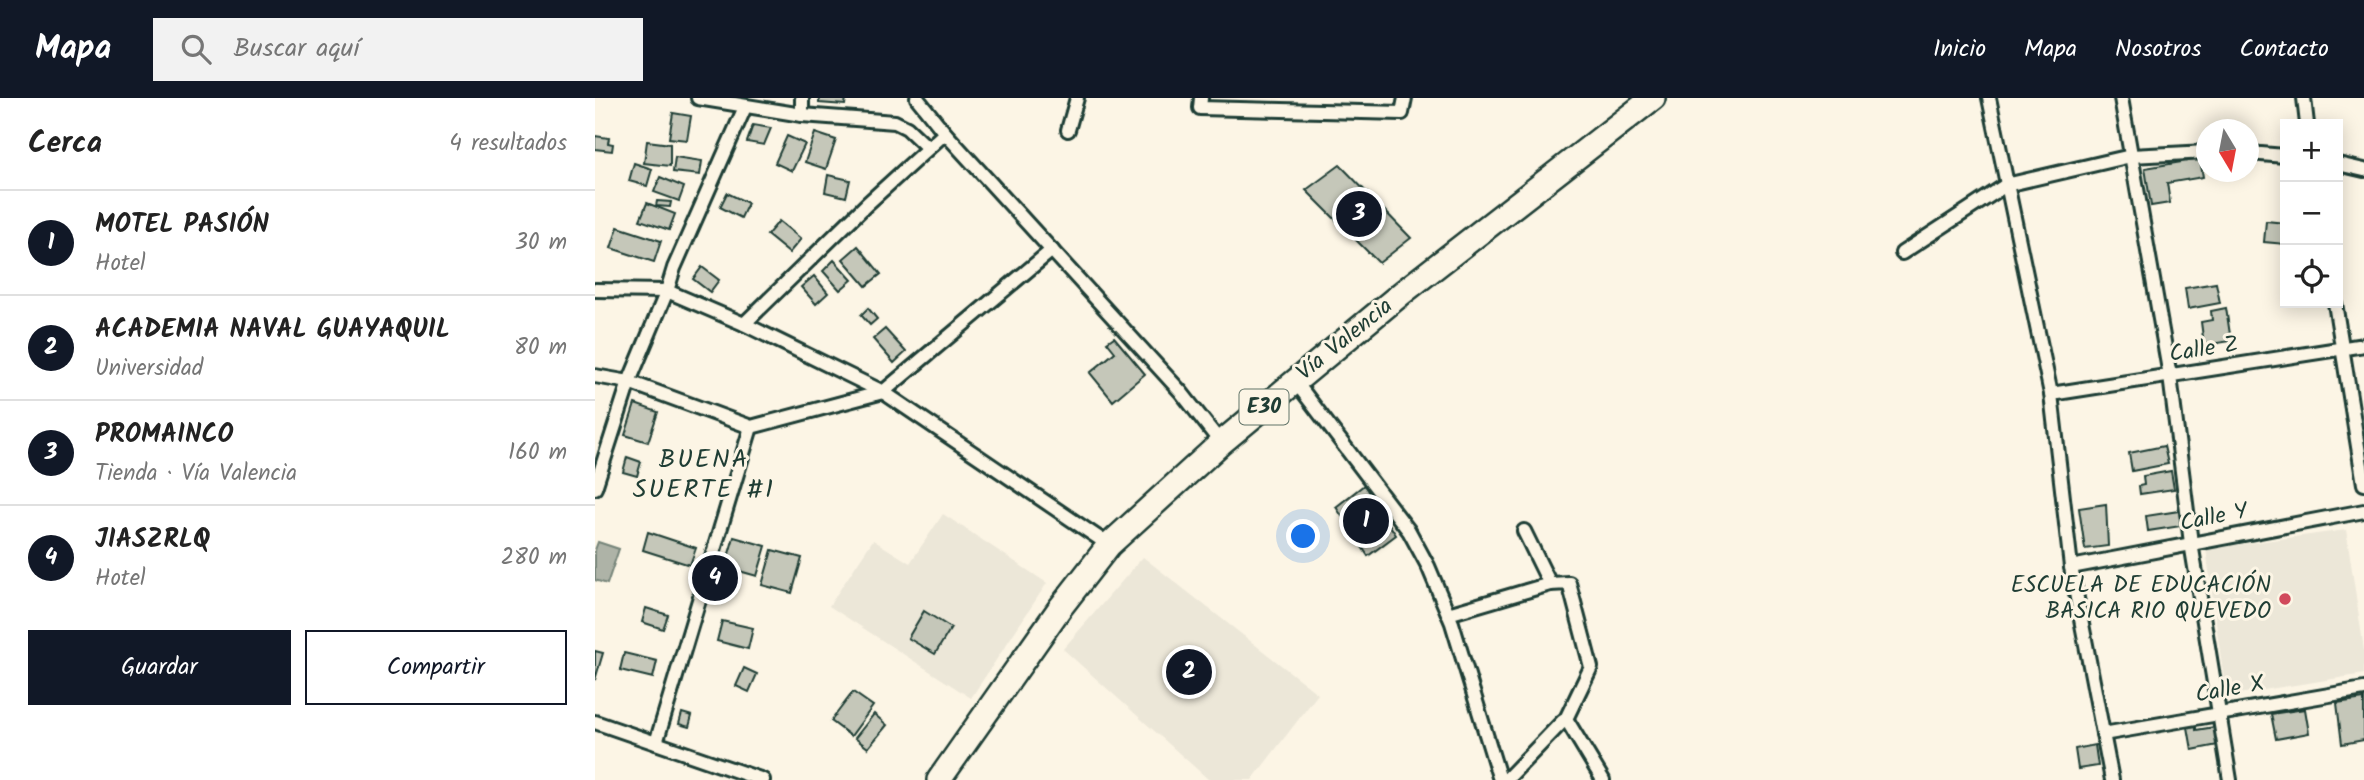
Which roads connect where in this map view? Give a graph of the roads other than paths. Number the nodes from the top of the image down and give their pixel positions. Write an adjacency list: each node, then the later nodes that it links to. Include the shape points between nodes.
1 (698, 98): 11 (street)
2 (802, 98): 12 (street)
3 (917, 98): 15 (street)
4 (1077, 98): 14 (street)
5 (1405, 98): 10 (street, via 1402,113)
6 (1653, 98): 34 (highway, Vía Valencia / E30)
7 (1989, 98): 23 (street)
8 (2121, 98): 19 (street)
9 (2304, 98): 13 (street)
10 (1201, 103)
11 (745, 107): 12 (street); 27 (street)
12 (801, 115): 16 (street, via 895,122)
13 (2306, 119)
14 (1068, 130)
15 (945, 133): 16 (street); 24 (street)
16 (928, 148): 29 (street)
17 (2196, 153): 19 (street)
18 (2259, 154): 20 (street)
19 (2131, 156): 23 (street); 33 (street)
20 (2280, 156)
21 (2343, 165): 22 (street)
22 (2364, 170)
23 (2006, 185): 25 (street); 37 (street)
24 (1052, 250): 36 (street); 39 (street, via 1181,392)
25 (1902, 253)
26 (595, 290): 27 (street)
27 (667, 291): 29 (street); 35 (street)
28 (2336, 308): 31 (street)
29 (744, 324): 36 (street)
30 (2364, 345): 31 (street, Calle Z)
31 (2343, 349): 33 (street, Calle Z); 40 (street)
32 (595, 376): 35 (street)
33 (2170, 376): 37 (street, Calle Z); 44 (street)
34 (1295, 381): 39 (highway, Vía Valencia / E30); 48 (street, via 1409,531)
35 (629, 383): 38 (street); 41 (street)
36 (883, 392): 38 (street); 45 (street)
37 (2051, 394): 46 (street)
38 (751, 427): 54 (street)
39 (1221, 443): 45 (highway, Vía Valencia / E30)
40 (2364, 484)
41 (595, 488)
42 (2364, 511): 44 (street, Calle Y)
43 (1524, 531): 47 (street)
44 (2191, 543): 46 (street, Calle Y); 50 (street)
45 (1109, 545): 56 (highway, Vía Valencia / E30)
46 (2071, 568): 53 (street)
47 (1550, 584): 48 (street); 51 (street, via 1569,583 1591,667)
48 (1448, 614): 57 (street)
49 (2364, 690): 50 (street, Calle X)
50 (2218, 713): 53 (street, Calle X); 61 (street)
51 (1565, 721): 58 (street); 59 (street)
52 (595, 722): 54 (street)
53 (2103, 734): 60 (street)
54 (656, 743): 55 (street)
55 (763, 780)
56 (939, 780)
57 (1500, 780)
58 (1506, 780)
59 (1602, 780)
60 (2112, 780)
61 (2230, 780)

